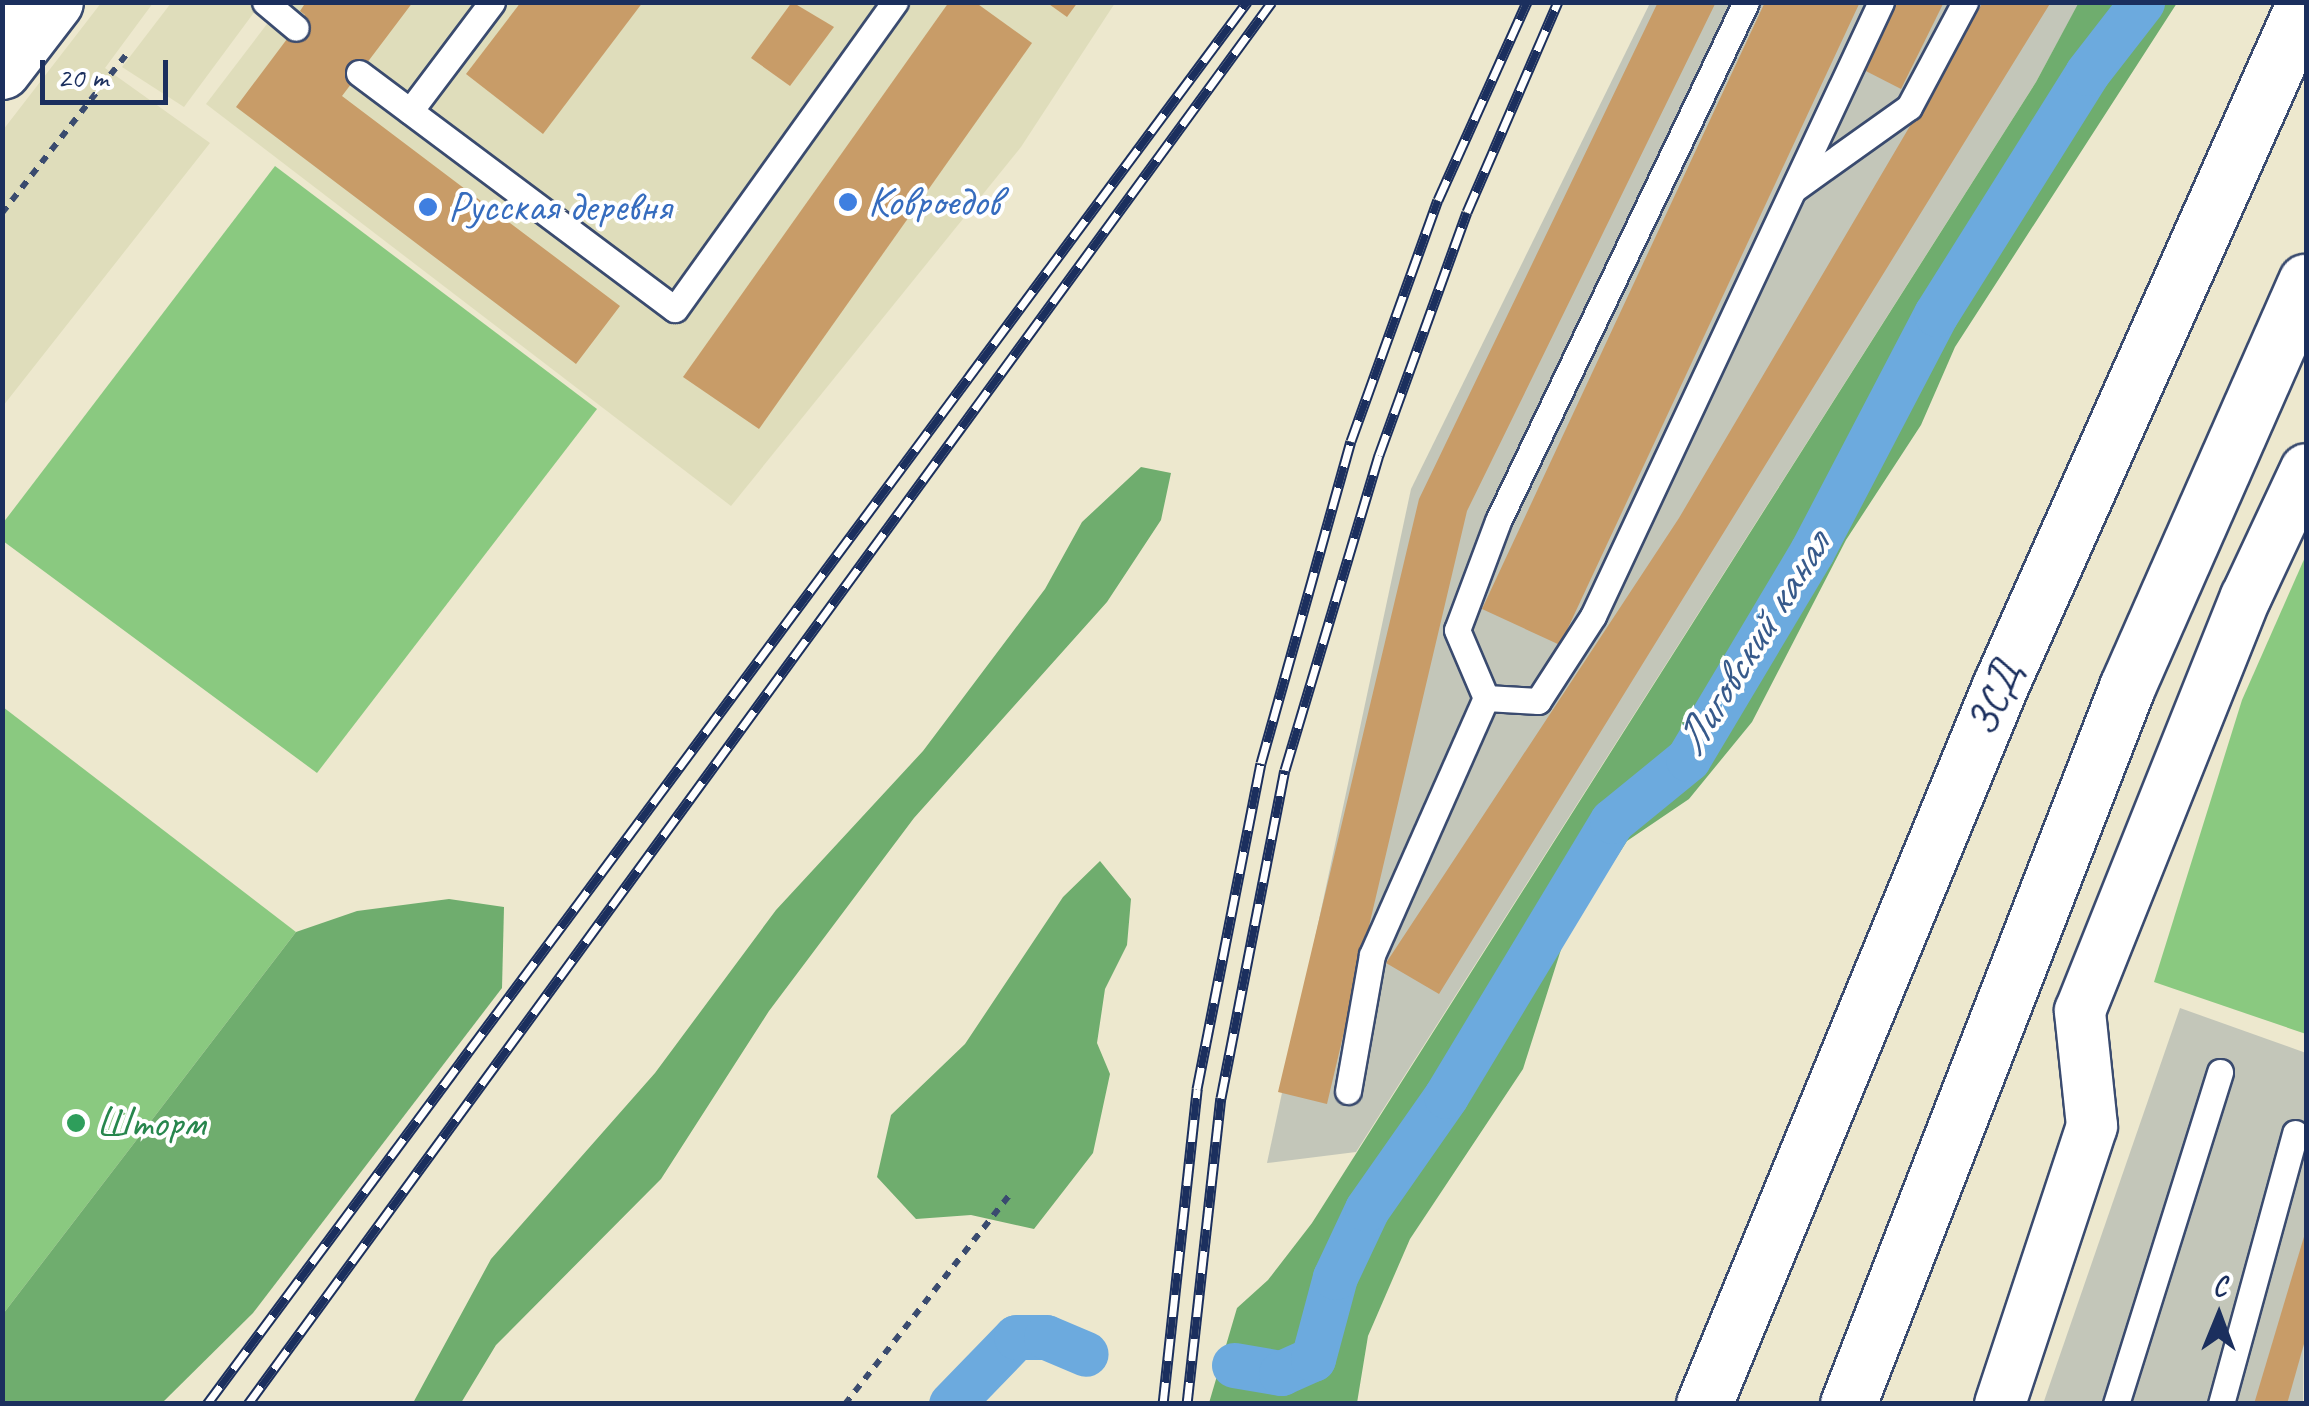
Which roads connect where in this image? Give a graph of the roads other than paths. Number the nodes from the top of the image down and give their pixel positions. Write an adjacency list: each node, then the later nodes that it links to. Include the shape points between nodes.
1 (55, 2): 10 (main road)
2 (265, 2): 9 (lane)
3 (492, 2): 12 (lane)
4 (895, 2): 12 (lane, via 675,309)
5 (1746, 2): 16 (lane, via 1498,522 1457,630)
6 (1881, 2): 13 (lane)
7 (1965, 2): 13 (lane, via 1909,107)
8 (2305, 2): 20 (main road, ЗСД, via 2000,686)
9 (296, 28)
10 (2, 70)
11 (359, 73): 12 (lane)
12 (410, 111)
13 (1791, 192): 16 (lane, via 1593,616 1538,701)
14 (2306, 282): 21 (main road, via 2127,686)
15 (2306, 469): 22 (street, via 2215,670 2080,1010 2092,1126)
16 (1486, 698): 18 (lane, via 1372,955)
17 (2220, 1072): 23 (lane)
18 (1348, 1090)
19 (2295, 1133): 24 (lane)
20 (1704, 1404)
21 (1848, 1404)
22 (2000, 1404)
23 (2116, 1404)
24 (2221, 1404)

